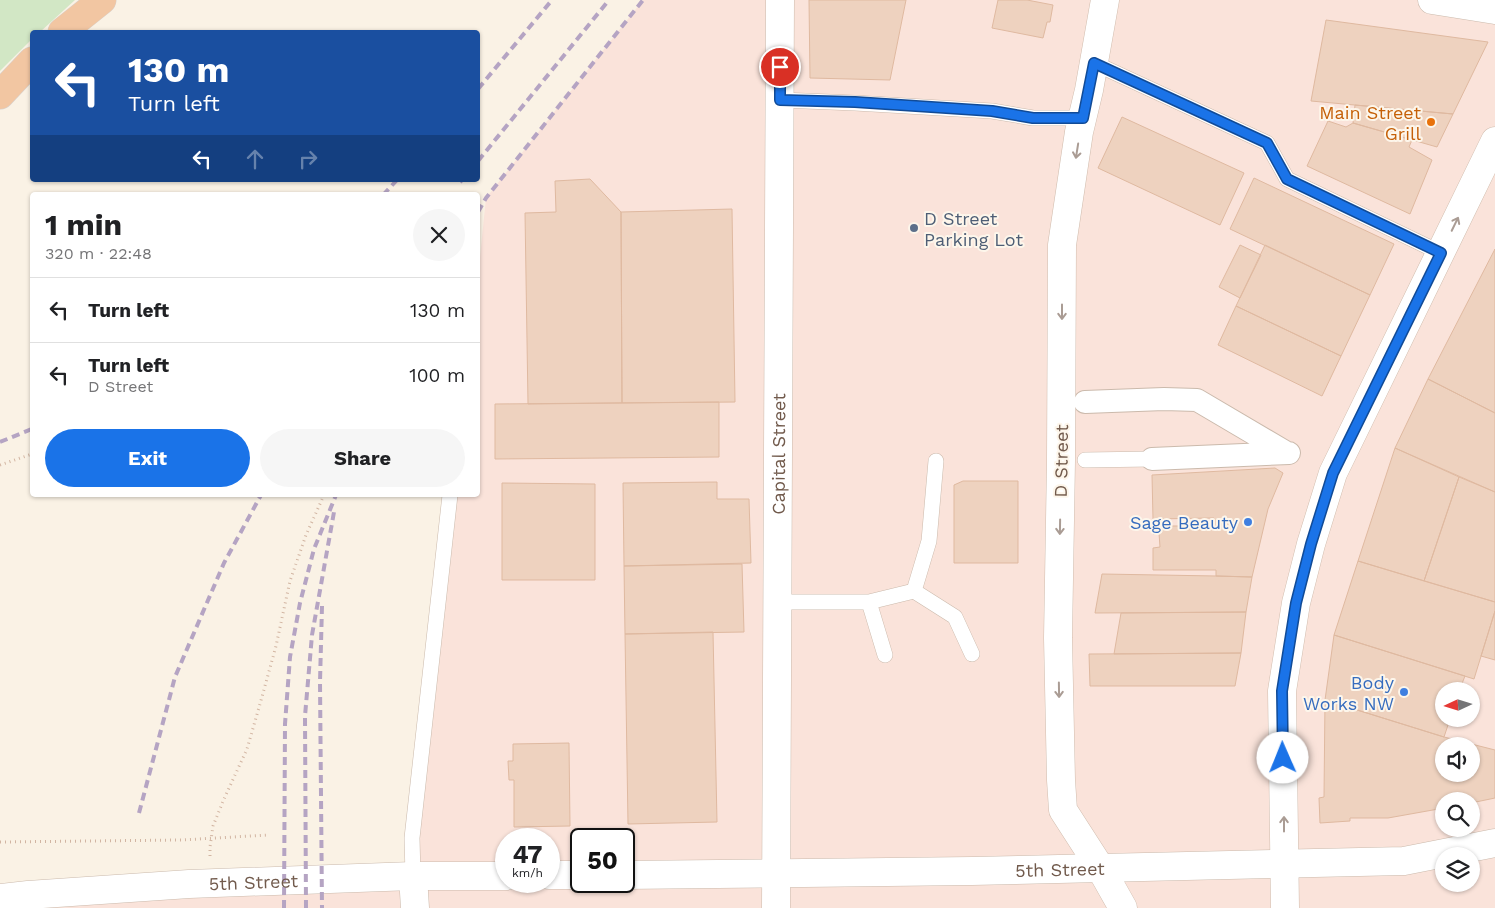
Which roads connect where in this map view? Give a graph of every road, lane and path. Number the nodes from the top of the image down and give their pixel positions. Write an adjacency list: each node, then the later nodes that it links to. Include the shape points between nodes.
1 (102, 0): 6 (highway)
2 (780, 0): 10 (street, Capital Street)
3 (1105, 0): 7 (street, D Street)
4 (1432, 0): 5 (street)
5 (1495, 10)
6 (64, 30)
7 (1094, 63): 11 (street, D Street); 13 (lane, via 1267,143 1287,179)
8 (17, 73): 9 (highway)
9 (0, 95)
10 (780, 100): 11 (lane, via 983,110 1033,118); 23 (street, Capital Street)
11 (1083, 118): 32 (street, D Street, one-way to 32, via 1062,246 1058,638 1061,780 1063,810)
12 (1495, 142): 13 (street, one-way to 12)
13 (1441, 253): 31 (street, one-way to 13, via 1282,691 1296,603 1311,544 1333,473)
14 (1085, 402): 16 (street, via 1198,400 1292,454)
15 (30, 455): 19 (path)
16 (1152, 459): 18 (lane)
17 (936, 460): 22 (lane, via 929,542)
18 (1085, 460)
19 (0, 465)
20 (323, 497): 28 (path, via 290,581 276,646 247,749 213,826)
21 (450, 497): 35 (lane, via 412,838)
22 (914, 591): 24 (lane); 26 (lane, via 955,617)
23 (778, 602): 24 (lane); 33 (street, Capital Street)
24 (869, 602): 25 (lane)
25 (885, 654)
26 (972, 654)
27 (268, 835): 28 (path)
28 (211, 838): 29 (path); 37 (path)
29 (0, 842)
30 (1495, 843): 31 (street, 5th Street, via 1404,861)
31 (1285, 864): 32 (street, 5th Street); 42 (street)
32 (1101, 869): 33 (street, 5th Street); 41 (street, D Street)
33 (776, 874): 34 (street, 5th Street); 40 (street, Capital Street)
34 (635, 875)
35 (413, 876): 36 (street, 5th Street); 37 (street, 5th Street); 39 (street)
36 (495, 876)
37 (211, 884): 38 (street, 5th Street)
38 (0, 898)
39 (414, 908)
40 (776, 908)
41 (1123, 908)
42 (1285, 908)

